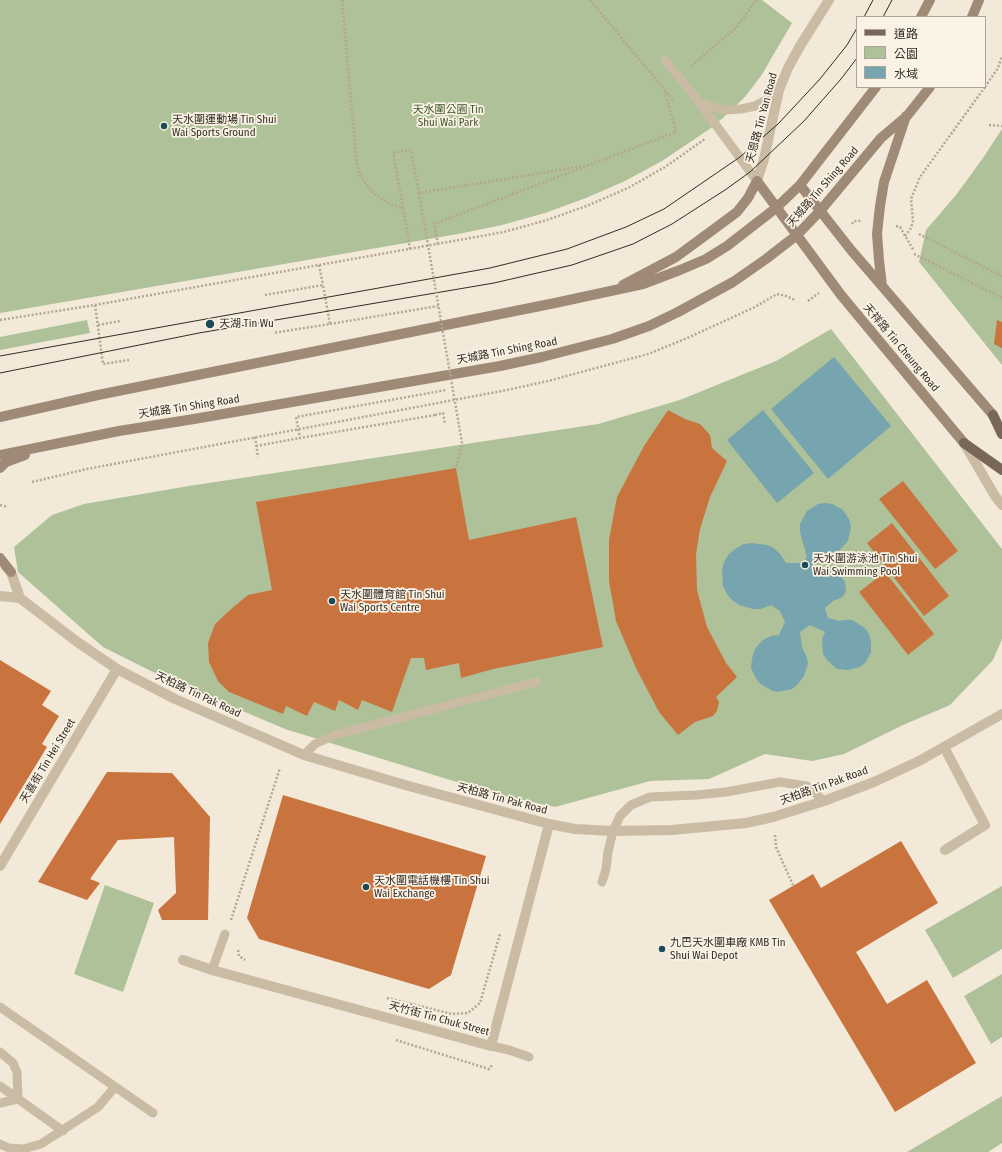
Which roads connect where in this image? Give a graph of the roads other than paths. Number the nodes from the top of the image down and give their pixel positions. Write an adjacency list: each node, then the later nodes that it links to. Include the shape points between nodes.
1 (829, 0): 9 (street, 天恩路 Tin Yan Road, via 800,46)
2 (930, 0): 4 (main road)
3 (979, 0): 5 (main road)
4 (922, 16)
5 (972, 16)
6 (665, 60): 10 (lane)
7 (875, 88): 13 (main road, 天城路 Tin Shing Road)
8 (929, 88): 11 (main road, 天城路 Tin Shing Road)
9 (779, 90): 10 (lane, via 755,106 741,109 719,109); 12 (street, 天恩路 Tin Yan Road)
10 (699, 102): 12 (lane)
11 (906, 116): 15 (main road, 天城路 Tin Shing Road, via 881,138); 17 (main road, via 884,182 880,206 877,234)
12 (757, 181): 14 (main road, 天祥路 Tin Cheung Road); 18 (main road, via 737,212 676,257)
13 (800, 185): 14 (main road, 天城路 Tin Shing Road); 15 (main road)
14 (776, 208): 16 (main road, 天祥路 Tin Cheung Road); 18 (main road, 天城路 Tin Shing Road, via 728,246 706,259 643,284)
15 (820, 211): 16 (main road, 天城路 Tin Shing Road); 17 (main road)
16 (797, 235): 23 (main road, 天祥路 Tin Cheung Road, via 841,295); 24 (main road, 天城路 Tin Shing Road, via 733,282 707,297 649,326 612,339 500,366 119,431)
17 (882, 286): 19 (main road)
18 (612, 290): 20 (main road, 天城路 Tin Shing Road, via 492,317 98,395)
19 (993, 415): 21 (street); 22 (main road)
20 (0, 417)
21 (1002, 423)
22 (1002, 434)
23 (964, 443): 27 (main road); 28 (street, 天祥路 Tin Cheung Road)
24 (51, 445): 25 (main road, 天城路 Tin Shing Road); 26 (main road, via 6,462)
25 (0, 455)
26 (0, 468)
27 (1002, 470)
28 (1002, 505)
29 (0, 560): 30 (main road)
30 (11, 572): 32 (street)
31 (0, 596): 32 (street)
32 (20, 598): 33 (street, 天柏路 Tin Pak Road)
33 (117, 669): 37 (street, 天柏路 Tin Pak Road, via 175,699); 42 (street, 天喜街 Tin Hei Street)
34 (536, 682): 37 (lane, via 335,735 316,744)
35 (1002, 714): 36 (street, 天柏路 Tin Pak Road)
36 (944, 747): 38 (street, 天柏路 Tin Pak Road, via 874,782); 41 (street, via 985,825)
37 (304, 755): 39 (street, 天柏路 Tin Pak Road)
38 (824, 801): 40 (street, 天柏路 Tin Pak Road, via 746,823 672,830); 40 (lane, via 807,786 780,782 726,792 650,797 631,805 620,816)
39 (550, 824): 40 (street, 天柏路 Tin Pak Road, via 576,829); 48 (street, 天竹街 Tin Chuk Street)
40 (613, 831): 43 (lane)
41 (945, 850)
42 (0, 866)
43 (602, 882)
44 (227, 930): 46 (lane)
45 (183, 960): 46 (street, 天竹街 Tin Chuk Street)
46 (212, 970): 48 (street, 天竹街 Tin Chuk Street)
47 (0, 1007): 52 (lane)
48 (491, 1046): 50 (lane)
49 (0, 1052): 53 (lane, via 13,1063 17,1072)
50 (529, 1057)
51 (0, 1086): 53 (lane)
52 (114, 1088): 55 (lane); 56 (lane, via 98,1107)
53 (18, 1099): 54 (lane); 56 (lane)
54 (0, 1103)
55 (153, 1113)
56 (63, 1131): 57 (lane, via 41,1144 23,1149)
57 (0, 1144)

